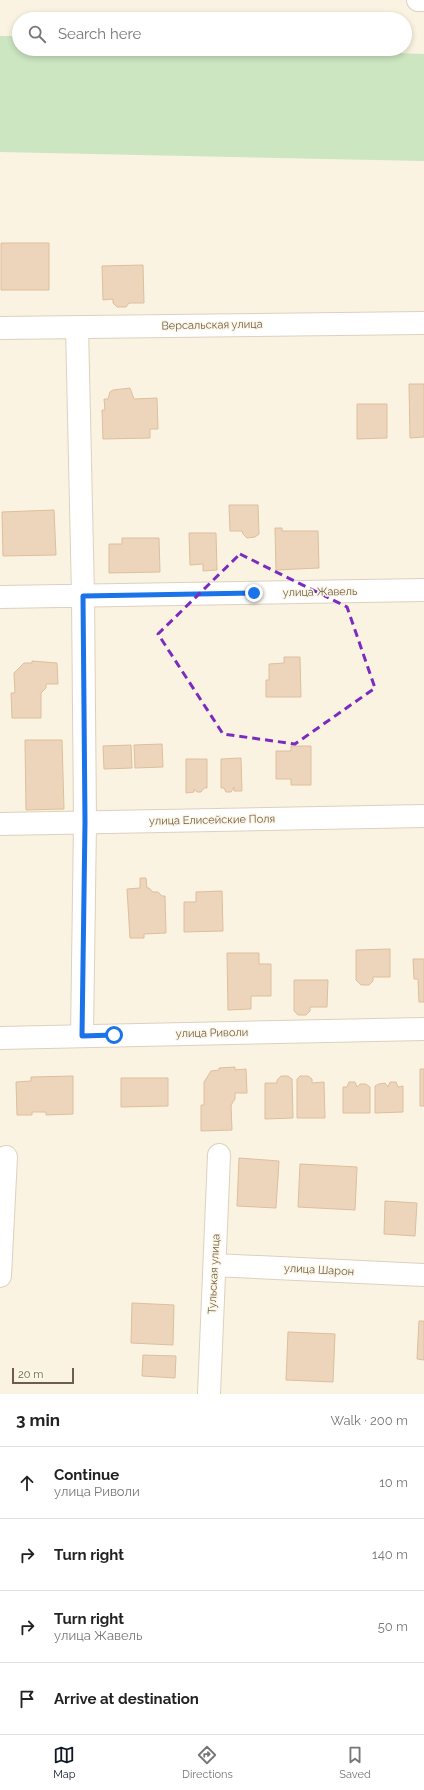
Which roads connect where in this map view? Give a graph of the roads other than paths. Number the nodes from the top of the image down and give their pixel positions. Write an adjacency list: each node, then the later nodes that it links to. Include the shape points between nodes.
1 (418, 0): 2 (street)
2 (424, 0)
3 (424, 323): 4 (street, Версальская улица)
4 (76, 327): 5 (street, Версальская улица); 7 (street)
5 (0, 328)
6 (424, 590): 7 (street, улица Жавель)
7 (83, 596): 8 (street, улица Жавель); 10 (street)
8 (0, 597)
9 (424, 816): 10 (street, улица Елисейские Поля)
10 (85, 822): 11 (street, улица Елисейские Поля); 13 (street)
11 (0, 824)
12 (424, 1029): 13 (street, улица Риволи)
13 (82, 1036): 14 (street, улица Риволи)
14 (0, 1038)
15 (219, 1155): 17 (street, Тульская улица)
16 (6, 1157): 19 (street)
17 (215, 1265): 18 (street, улица Шарон); 20 (street, Тульская улица)
18 (424, 1275)
19 (0, 1276)
20 (209, 1394)

